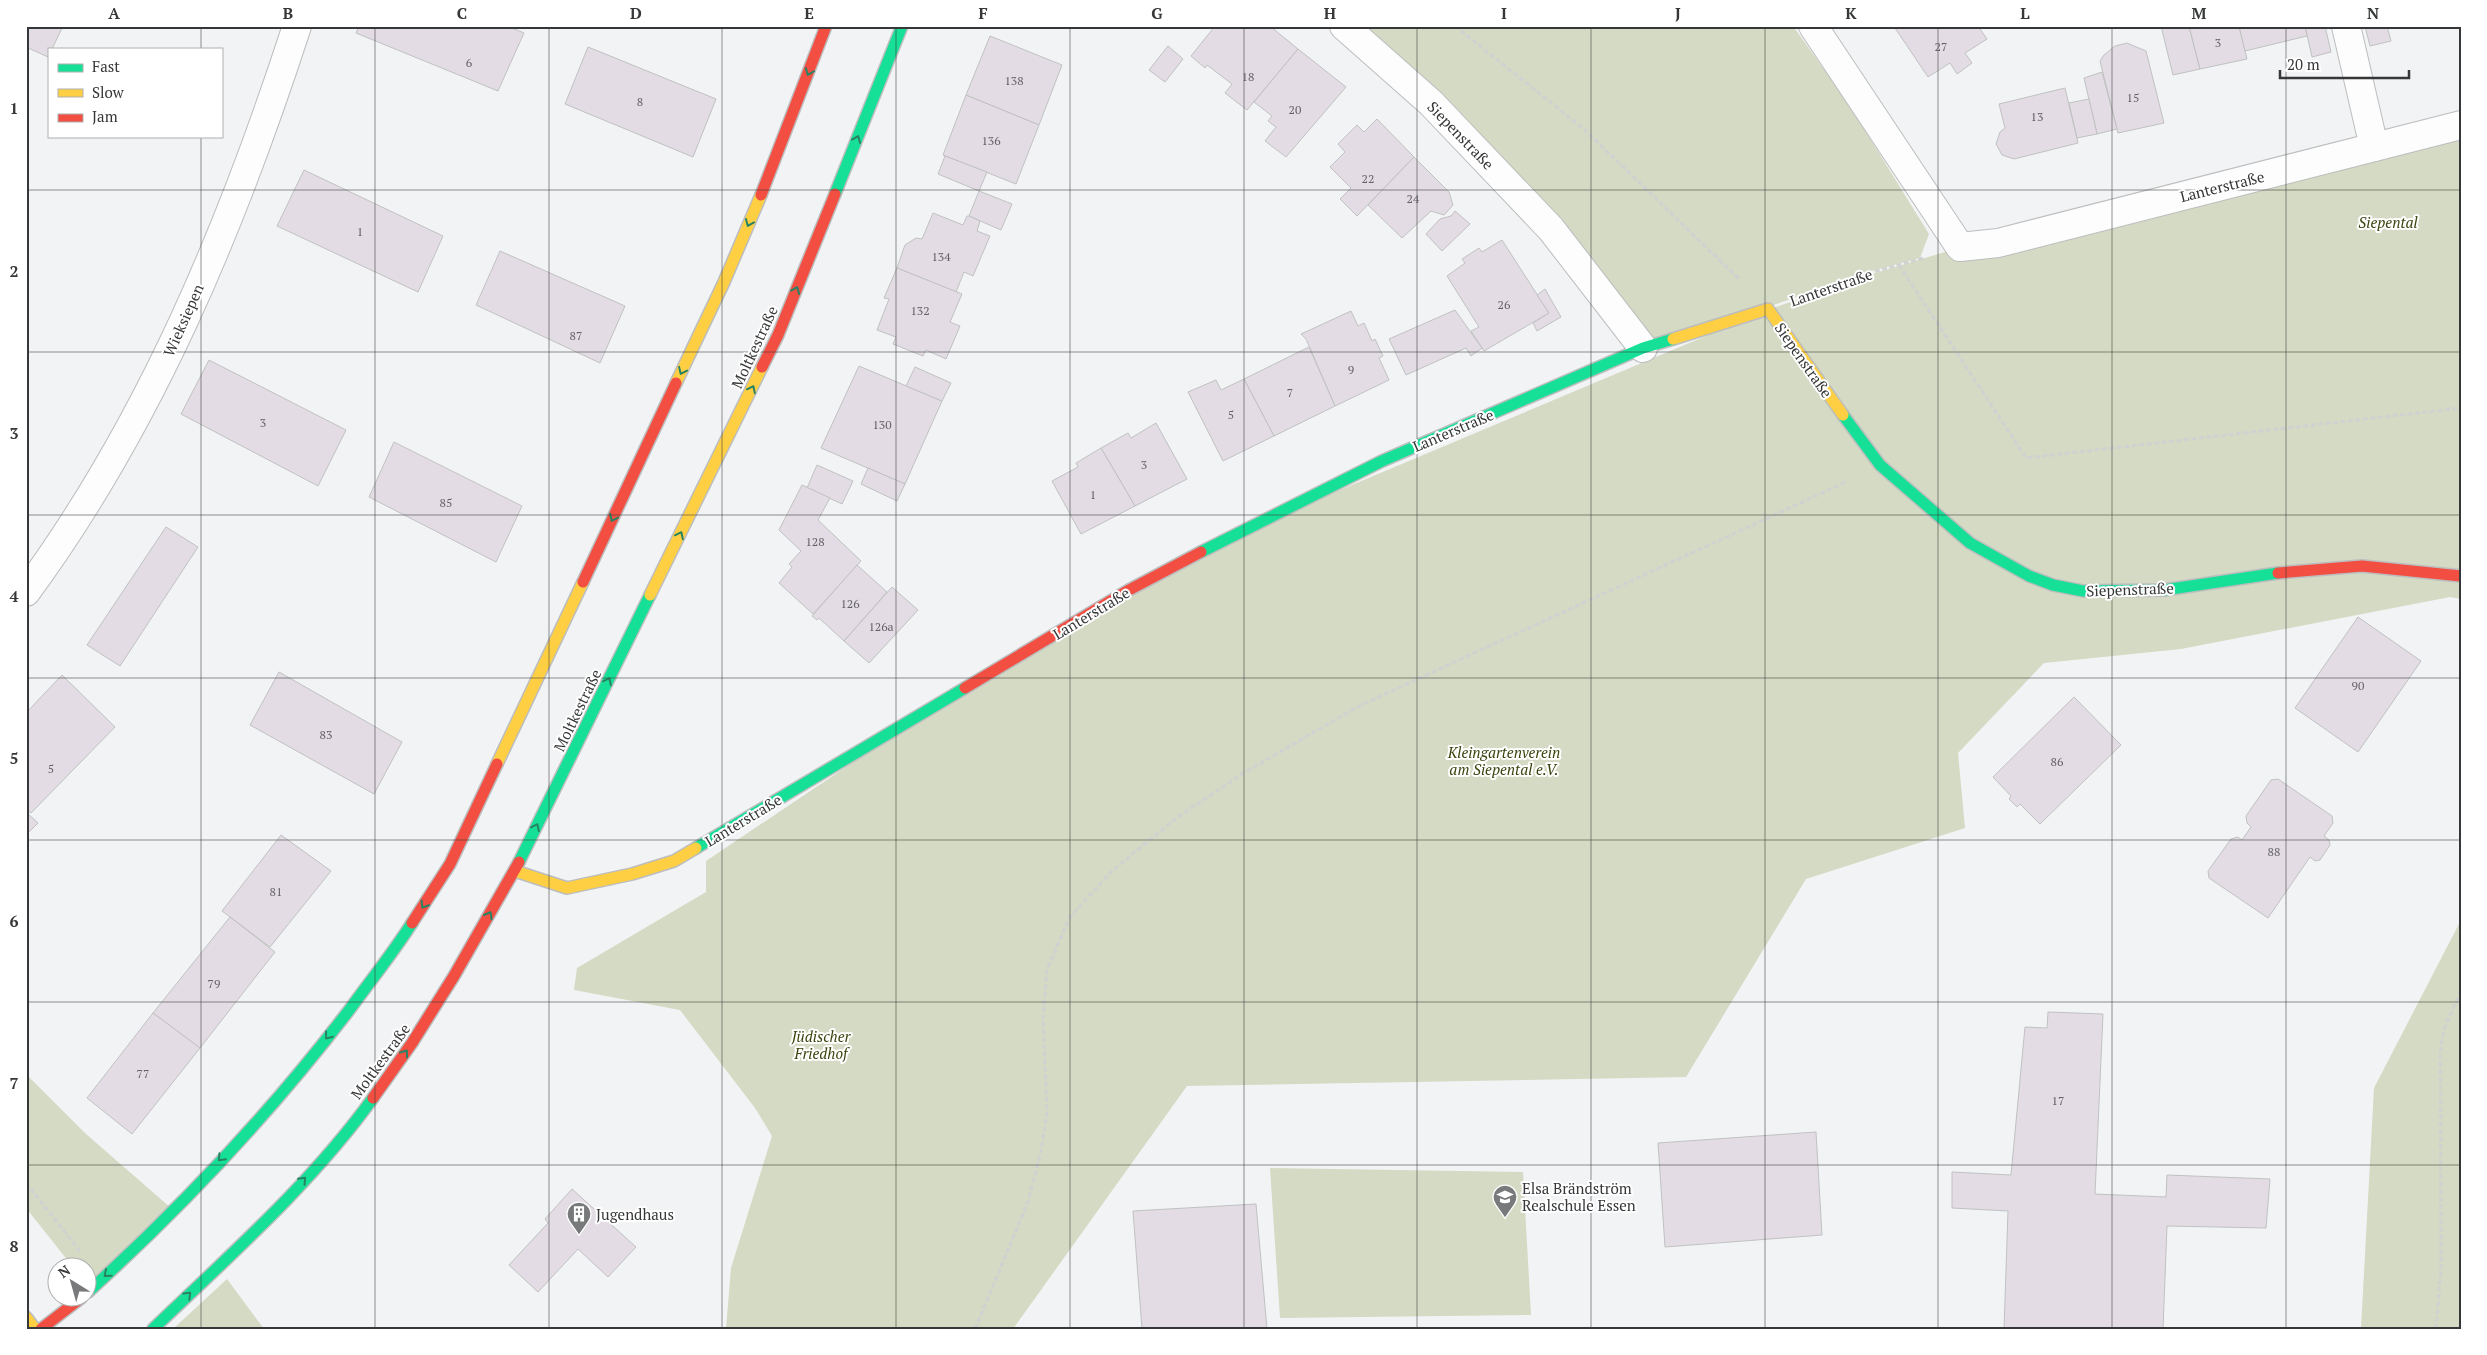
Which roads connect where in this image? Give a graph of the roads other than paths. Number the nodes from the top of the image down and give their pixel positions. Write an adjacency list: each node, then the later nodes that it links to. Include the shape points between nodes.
1 (297, 26): 12 (street, Wieksiepen, via 231,212 170,351 110,467)
2 (902, 26): 13 (main road, Moltkestraße, one-way to 2, via 778,335)
3 (1344, 26): 10 (street, Siepenstraße, via 1431,102 1551,229)
4 (1812, 26): 8 (street, Lanterstraße, via 1960,247 1998,243)
5 (2346, 26): 8 (street)
6 (820, 28): 14 (main road, one-way to 14, via 777,157 724,282 450,864 399,944 318,1050 152,1234)
7 (2461, 125): 8 (street, Lanterstraße)
8 (2374, 147)
9 (1768, 309): 10 (main road, Lanterstraße); 11 (main road, Siepenstraße, via 1880,465 1970,543 2029,576 2083,591 2164,590 2300,570 2362,566)
10 (1643, 348): 13 (main road, Lanterstraße, via 1382,461 1247,527 1129,590 674,861 567,888)
11 (2461, 576)
12 (26, 592)
13 (515, 870): 19 (main road, Moltkestraße, one-way to 13, via 268,1218 371,1100 454,976)
14 (98, 1283)
15 (68, 1308): 18 (main road)
16 (26, 1316): 17 (main road)
17 (35, 1329)
18 (41, 1329)
19 (153, 1329)

